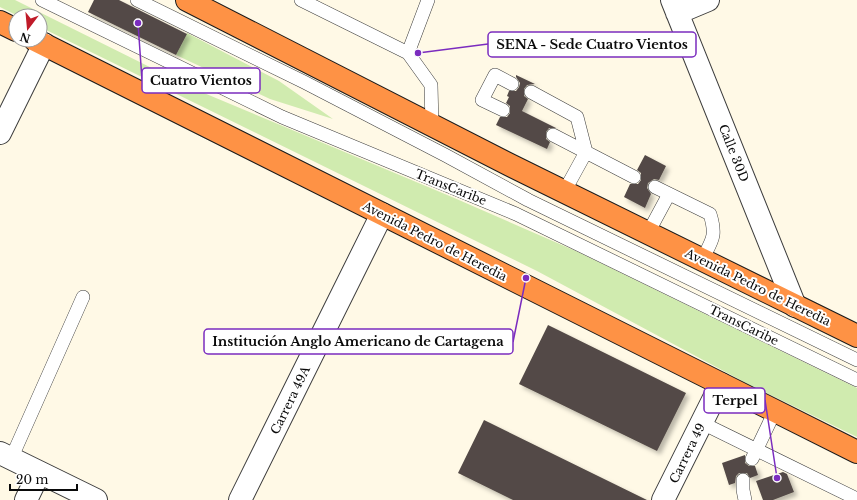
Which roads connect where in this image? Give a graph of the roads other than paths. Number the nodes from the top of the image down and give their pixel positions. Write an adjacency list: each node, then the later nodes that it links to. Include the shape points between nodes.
1 (42, 0): 29 (lane, TransCaribe, via 282,117 516,214)
2 (137, 0): 28 (lane, TransCaribe, via 318,90 528,200)
3 (187, 0): 14 (highway, Avenida Pedro de Heredia)
4 (301, 0): 10 (lane)
5 (428, 0): 10 (lane)
6 (708, 0): 7 (street)
7 (675, 6): 26 (street, Calle 30D)
8 (48, 46): 22 (highway, Avenida Pedro de Heredia)
9 (37, 48): 15 (street)
10 (408, 53): 14 (lane, via 431,85)
11 (512, 84): 13 (lane, via 495,75 482,100)
12 (531, 92): 17 (lane, via 577,117)
13 (503, 110)
14 (432, 125): 20 (highway, Avenida Pedro de Heredia)
15 (0, 133)
16 (553, 135): 17 (lane)
17 (586, 152): 18 (lane); 20 (lane)
18 (634, 177)
19 (655, 187): 21 (lane)
20 (564, 192): 23 (highway, Avenida Pedro de Heredia)
21 (669, 194): 23 (lane); 24 (lane, via 710,214 714,237)
22 (382, 214): 30 (highway, Avenida Pedro de Heredia); 41 (street, Carrera 49A)
23 (648, 233): 24 (highway, Avenida Pedro de Heredia)
24 (702, 260): 26 (highway, Avenida Pedro de Heredia)
25 (83, 297): 35 (lane)
26 (795, 306): 27 (highway, Avenida Pedro de Heredia)
27 (857, 336)
28 (857, 360)
29 (857, 380)
30 (721, 384): 31 (highway, Avenida Pedro de Heredia); 32 (street, Carrera 49)
31 (775, 411): 33 (highway, Avenida Pedro de Heredia); 34 (lane)
32 (702, 423): 34 (lane); 42 (street, Carrera 49)
33 (857, 452)
34 (754, 454): 38 (lane)
35 (6, 456): 36 (street)
36 (39, 472): 39 (street); 40 (street)
37 (743, 480): 43 (lane)
38 (857, 498)
39 (26, 500)
40 (96, 500)
41 (240, 500)
42 (663, 500)
43 (746, 500)

